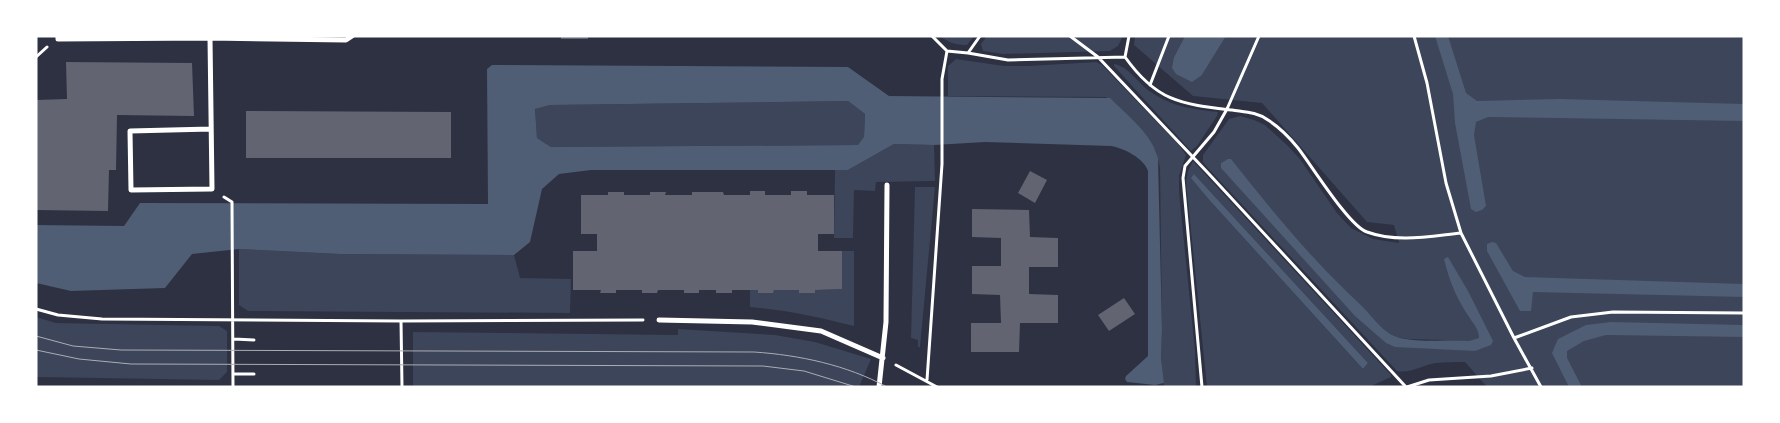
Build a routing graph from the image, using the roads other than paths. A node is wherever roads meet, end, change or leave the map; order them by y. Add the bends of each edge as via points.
1 (58, 36) edge
2 (352, 36) edge
3 (210, 38) junction
4 (211, 129) junction
5 (886, 185) dead end
6 (659, 320) road end
7 (883, 358) junction
8 (879, 387) edge

1 - 3 street
2 - 3 street via 346,40
3 - 4 street
4 - 4 street via 130,131 131,190 212,189
5 - 7 street
6 - 7 street via 752,322 821,331
7 - 8 street

